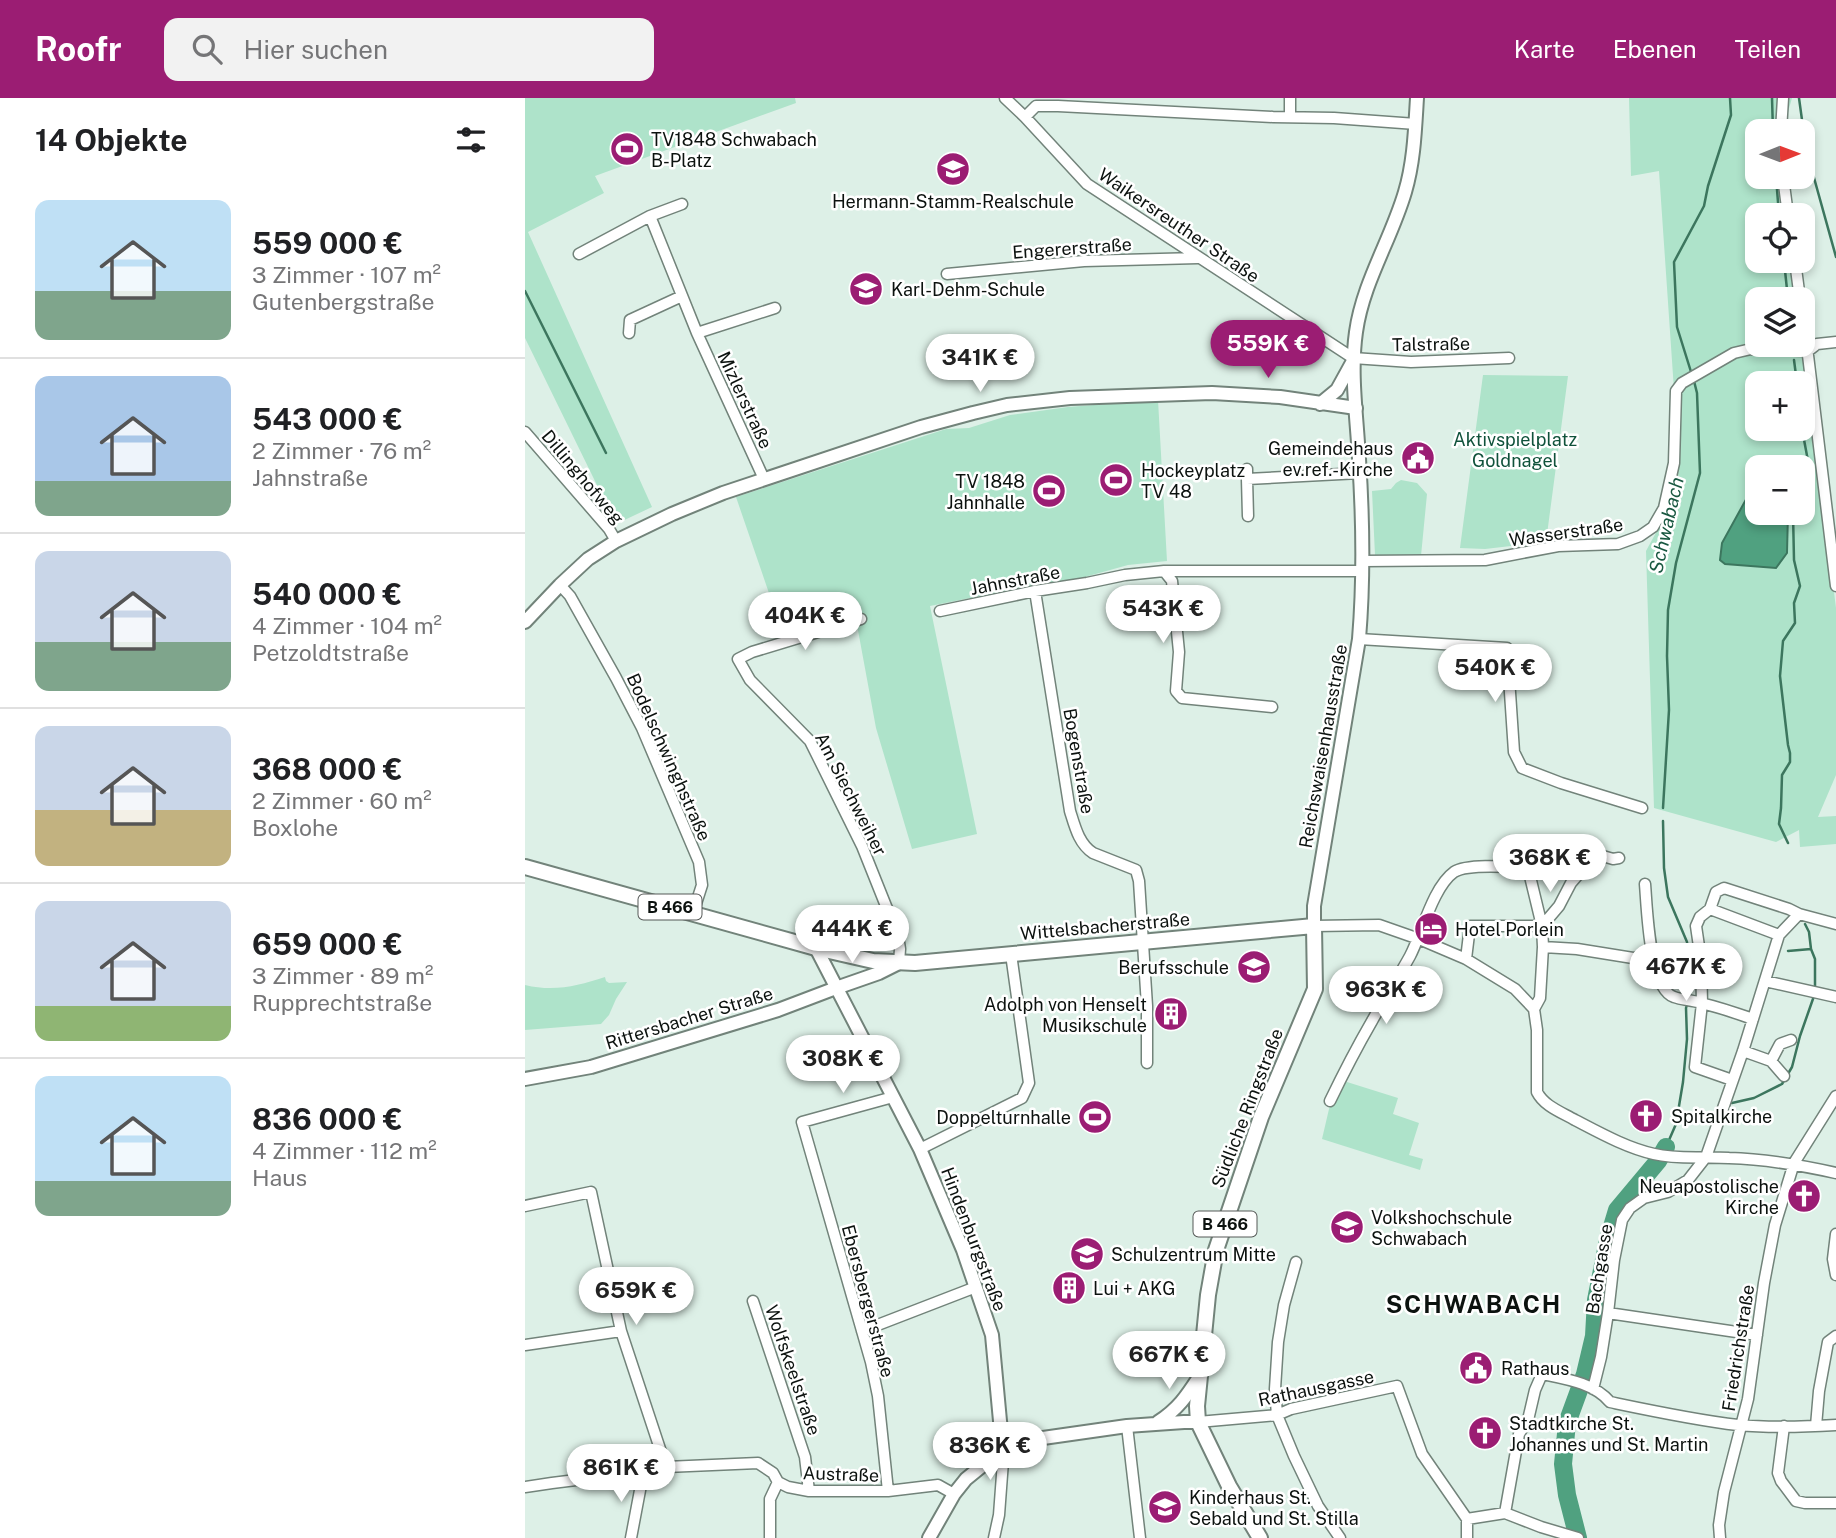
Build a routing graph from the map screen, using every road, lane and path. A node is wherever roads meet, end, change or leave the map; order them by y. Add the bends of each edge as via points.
1 (1005, 98) edge
2 (1290, 98) edge
3 (1417, 98) edge
4 (1783, 98) edge
5 (1058, 102) edge
6 (1025, 117) junction
7 (1290, 117) junction
8 (1782, 119) edge
9 (1416, 124) junction
10 (682, 204) dead end
11 (650, 216) junction
12 (579, 254) dead end
13 (1199, 258) junction
14 (947, 274) dead end
15 (682, 296) junction
16 (775, 308) dead end
17 (629, 333) dead end
18 (697, 333) junction
19 (1836, 342) edge
20 (1815, 346) edge
21 (1745, 350) edge
22 (1809, 357) edge
23 (1509, 358) dead end
24 (1353, 360) junction
25 (1320, 404) junction
26 (1356, 408) junction
27 (525, 432) edge
28 (1360, 473) junction
29 (764, 479) junction
30 (1248, 516) dead end
31 (616, 541) junction
32 (1363, 566) junction
33 (1164, 571) junction
34 (560, 585) junction
35 (1836, 586) edge
36 (1035, 591) junction
37 (940, 611) dead end
38 (861, 618) dead end
39 (525, 622) edge
40 (1359, 639) junction
41 (1272, 706) dead end
42 (1641, 808) dead end
43 (1619, 858) dead end
44 (1565, 863) dead end
45 (525, 867) edge
46 (1528, 868) junction
47 (1645, 884) dead end
48 (1710, 909) junction
49 (694, 914) junction
50 (1799, 914) junction
51 (1836, 924) edge
52 (1314, 926) junction
53 (1542, 926) junction
54 (1779, 934) junction
55 (1419, 939) junction
56 (1142, 943) junction
57 (1543, 947) junction
58 (815, 948) junction
59 (1011, 954) junction
60 (1651, 957) junction
61 (1466, 958) junction
62 (899, 963) junction
63 (1765, 981) junction
64 (836, 988) junction
65 (1836, 998) edge
66 (1699, 1002) junction
67 (1534, 1009) junction
68 (1753, 1019) junction
69 (1791, 1040) dead end
70 (1743, 1051) junction
71 (1771, 1061) junction
72 (1147, 1063) dead end
73 (1784, 1076) dead end
74 (525, 1079) edge
75 (1732, 1080) junction
76 (1836, 1096) edge
77 (893, 1097) junction
78 (1329, 1101) dead end
79 (920, 1149) junction
80 (1706, 1157) junction
81 (1794, 1163) junction
82 (1836, 1173) edge
83 (525, 1206) edge
84 (1836, 1234) edge
85 (1296, 1262) dead end
86 (1836, 1275) edge
87 (976, 1287) junction
88 (753, 1301) dead end
89 (1608, 1313) junction
90 (621, 1331) junction
91 (862, 1331) junction
92 (1757, 1335) junction
93 (1836, 1336) edge
94 (525, 1346) edge
95 (1199, 1376) junction
96 (1591, 1388) junction
97 (1277, 1415) junction
98 (1198, 1422) junction
99 (1156, 1423) junction
100 (1741, 1425) junction
101 (1836, 1425) edge
102 (1127, 1426) junction
103 (1784, 1426) junction
104 (1816, 1426) junction
105 (1004, 1448) junction
106 (666, 1466) junction
107 (640, 1472) junction
108 (778, 1482) junction
109 (525, 1488) edge
110 (809, 1491) junction
111 (888, 1491) junction
112 (954, 1493) junction
113 (1836, 1503) edge
114 (1505, 1513) junction
115 (1467, 1519) junction
116 (1551, 1534) edge
117 (631, 1538) edge
118 (771, 1538) edge
119 (929, 1538) edge
120 (995, 1538) edge
121 (1140, 1538) edge
122 (1260, 1538) edge
123 (1340, 1538) edge
124 (1467, 1538) edge
125 (1578, 1538) edge
126 (1720, 1538) edge

1 - 6 street, Waikersreuther Straße
2 - 7 street
3 - 9 street
4 - 8 street
5 - 6 street via 1036,106
5 - 7 street
6 - 13 street, Waikersreuther Straße via 1087,184
7 - 9 street
9 - 24 street via 1405,192 1364,299
10 - 11 street
11 - 12 street
11 - 15 street, Mizlerstraße
13 - 14 street, Engererstraße via 1084,261
13 - 24 street, Waikersreuther Straße
15 - 17 street via 630,320
15 - 18 street, Mizlerstraße
16 - 18 street, Mizlerstraße
18 - 29 street, Mizlerstraße
19 - 20 street, Wasserstraße
21 - 32 street, Wasserstraße via 1698,373 1676,391 1674,463 1664,508 1654,527 1640,536 1618,544 1558,546 1485,560
22 - 35 street
23 - 24 street, Talstraße
24 - 25 street via 1337,390
24 - 26 street, Reichswaisenhausstraße
25 - 26 street
25 - 29 street via 1212,393 1007,405 921,427
26 - 28 street, Reichswaisenhausstraße
27 - 31 street, Dillinghofweg
28 - 30 street via 1247,474
28 - 32 street, Reichswaisenhausstraße
29 - 31 street
31 - 34 street
32 - 33 street
32 - 40 street, Reichswaisenhausstraße
33 - 36 street, Jahnstraße
33 - 41 street via 1172,581 1178,640 1176,691 1182,698
34 - 39 street
34 - 49 street, Bodelschwinghstraße via 642,728 699,862 702,885
36 - 37 street, Jahnstraße
36 - 56 street, Bogenstraße via 1070,811 1087,849 1136,870
38 - 62 street, Am Siechweiher via 738,659 750,680 810,741 862,846 898,936
40 - 42 street via 1507,648 1514,752 1522,768
40 - 52 street, Reichswaisenhausstraße
43 - 53 street via 1597,854
44 - 46 street via 1533,858
45 - 49 main road, B 466
46 - 53 street
46 - 55 street via 1462,868 1452,874 1426,916
47 - 60 street
48 - 50 street via 1716,892 1724,888
48 - 54 street
48 - 66 street via 1696,926 1701,960
49 - 58 main road, B 466
50 - 51 street
50 - 54 street
52 - 55 street via 1379,925
52 - 56 main road, Wittelsbacherstraße / B 466
52 - 95 main road, Südliche Ringstraße / B 466 via 1315,989 1261,1117 1216,1250
53 - 57 street
53 - 61 street via 1470,926
54 - 63 street
55 - 61 street
55 - 78 street
56 - 59 main road, Wittelsbacherstraße / B 466
56 - 72 street
57 - 60 street
57 - 67 street via 1540,998
58 - 62 main road, B 466
58 - 64 street, Hindenburgstraße
59 - 62 main road, Wittelsbacherstraße / B 466
59 - 79 street via 1029,1083 1022,1098
60 - 66 street via 1668,993
61 - 67 street via 1515,989
62 - 64 street, Rittersbacher Straße
63 - 65 street
63 - 68 street
64 - 74 street, Rittersbacher Straße via 591,1067
64 - 77 street, Hindenburgstraße
66 - 68 street
66 - 75 street via 1695,1067
67 - 80 street via 1540,1099 1616,1141 1654,1154
68 - 70 street
69 - 71 street via 1780,1044
70 - 71 street
70 - 75 street
71 - 73 street
75 - 80 street
76 - 81 street, Friedrichstraße
77 - 79 street, Hindenburgstraße
77 - 91 street, Ebersbergerstraße via 802,1122
79 - 87 street, Hindenburgstraße
80 - 81 street
80 - 89 street, Bachgasse via 1679,1187 1629,1208 1622,1220
81 - 82 street
81 - 92 street, Friedrichstraße via 1775,1225
83 - 90 street via 590,1192
84 - 86 street
85 - 97 street via 1278,1342
87 - 91 street
87 - 105 street, Hindenburgstraße via 992,1335
88 - 110 street, Wolfskeelstraße via 805,1457
89 - 92 street
89 - 96 street, Bachgasse
90 - 94 street
90 - 106 street
91 - 111 street, Ebersbergerstraße via 878,1396
92 - 100 street, Friedrichstraße
93 - 104 street via 1828,1342
95 - 98 main road, Südliche Ringstraße / B 466
95 - 99 street via 1174,1411
96 - 100 street via 1610,1402
96 - 114 street via 1542,1374 1528,1420 1518,1434
97 - 98 street, Rathausgasse
97 - 115 street, Rathausgasse via 1397,1386 1422,1454
97 - 123 street via 1318,1506
98 - 99 street
98 - 122 main road, Südliche Ringstraße / B 466
99 - 102 street
100 - 103 street
100 - 126 street, Friedrichstraße via 1724,1492
101 - 104 street
102 - 105 street via 1023,1441
102 - 121 street
103 - 104 street
103 - 113 street via 1778,1473 1787,1489 1796,1501
105 - 112 street
105 - 120 street
106 - 107 street, Austraße
106 - 108 street, Austraße via 758,1463
107 - 109 street, Austraße
107 - 117 street
108 - 110 street, Austraße
108 - 118 street via 770,1499
110 - 111 street, Austraße
111 - 112 street, Austraße via 938,1485
112 - 119 street
114 - 115 street
114 - 116 street
115 - 124 street
116 - 125 street

